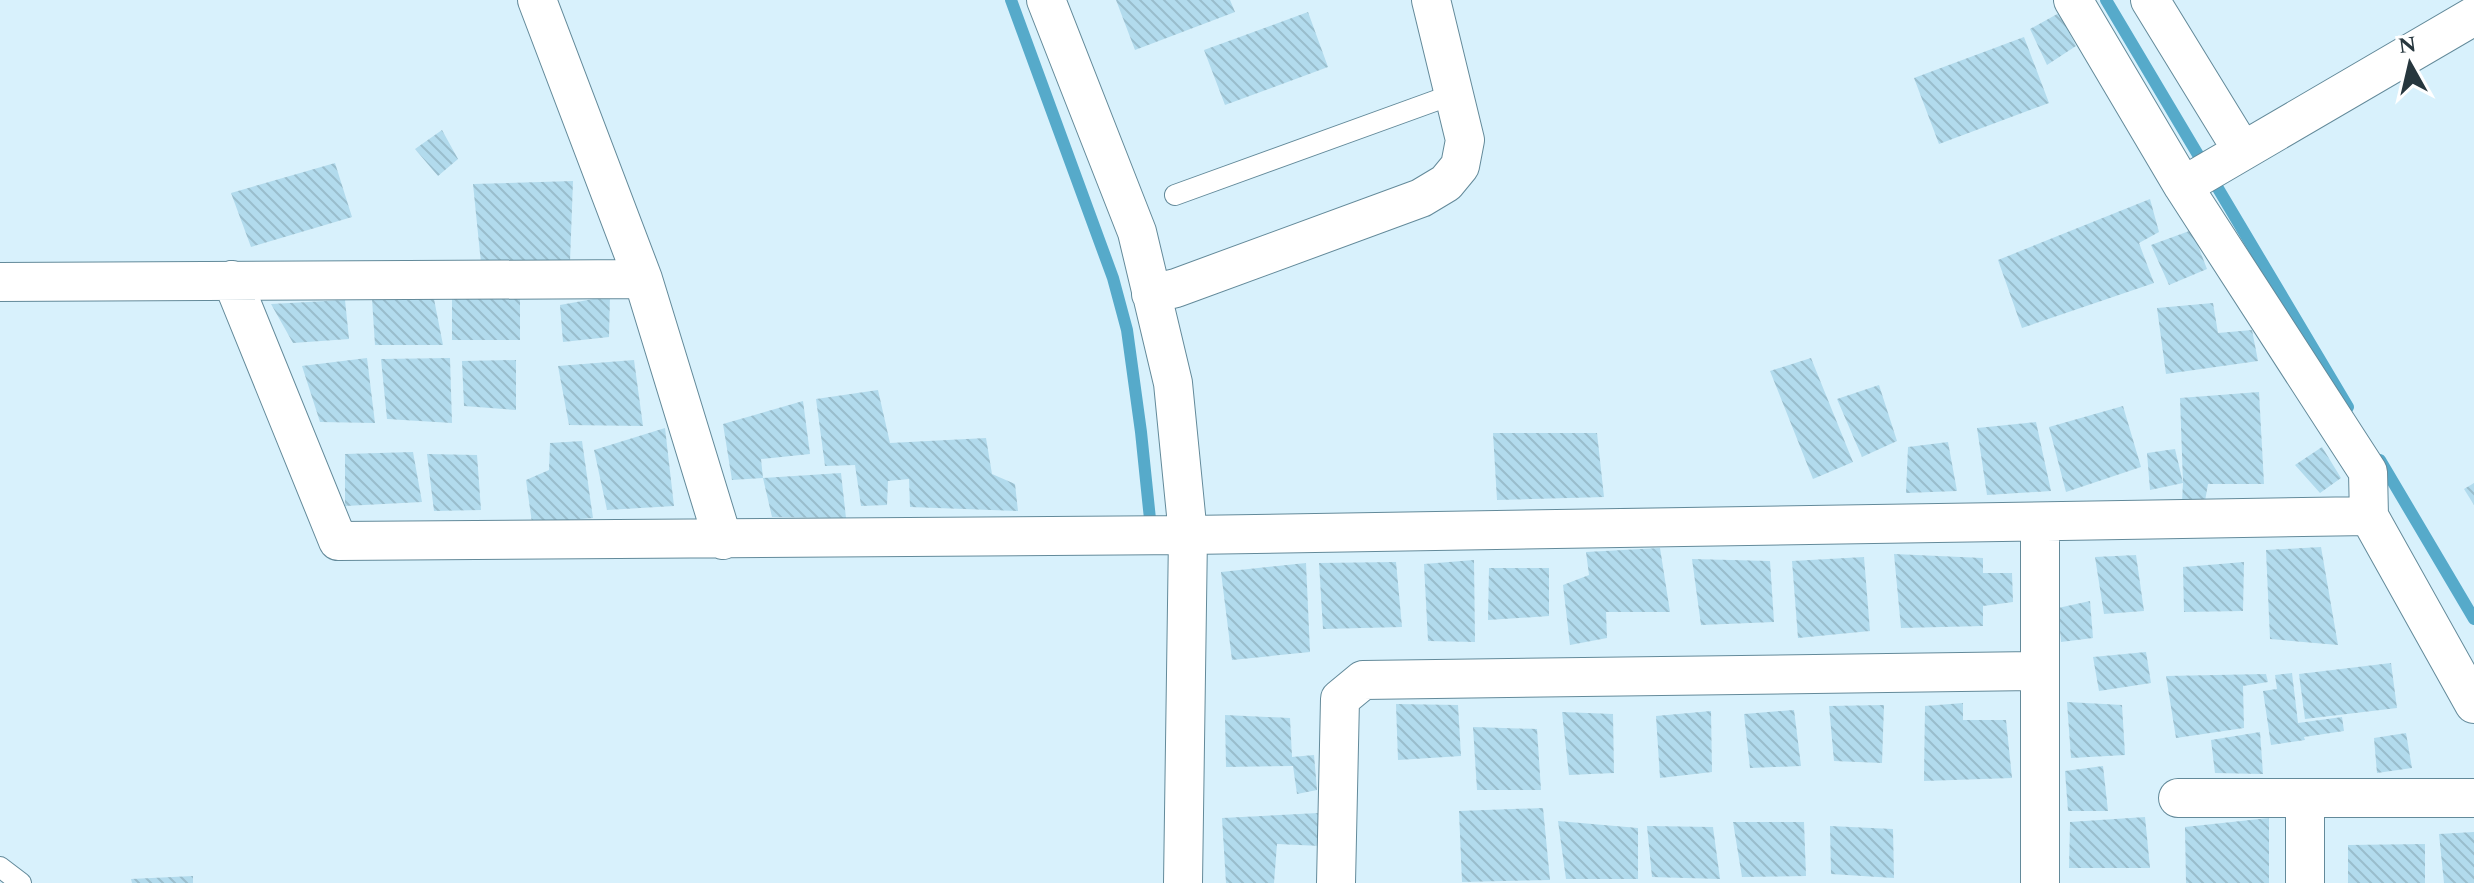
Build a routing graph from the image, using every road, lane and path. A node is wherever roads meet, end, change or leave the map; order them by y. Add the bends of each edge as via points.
1 (537, 0) edge
2 (1046, 0) edge
3 (1431, 0) edge
4 (2073, 0) edge
5 (2150, 0) edge
6 (2474, 16) edge
7 (1454, 94) junction
8 (2242, 150) junction
9 (2183, 186) junction
10 (1175, 195) dead end
11 (643, 279) junction
12 (232, 280) junction
13 (0, 282) edge
14 (1151, 294) junction
15 (2369, 516) junction
16 (2040, 523) junction
17 (1188, 535) junction
18 (723, 540) junction
19 (2040, 671) junction
20 (2474, 704) edge
21 (2178, 798) dead end
22 (2474, 798) edge
23 (2305, 799) junction
24 (0, 867) edge
25 (21, 883) edge
26 (1183, 883) edge
27 (1336, 883) edge
28 (2040, 883) edge
29 (2305, 883) edge

1 - 11 street
2 - 14 street via 1137,232
3 - 7 street
4 - 9 street
5 - 8 street
6 - 8 street
7 - 10 lane
7 - 14 street via 1465,140 1460,166 1446,183 1421,198
8 - 9 street
9 - 15 street via 2368,472
11 - 12 street
11 - 18 street
12 - 13 street
12 - 18 street via 338,541
14 - 17 street via 1173,383
15 - 16 street
15 - 20 street
16 - 17 street
16 - 19 street
17 - 18 street
17 - 26 street
19 - 27 street via 1363,680 1340,699
19 - 28 street
21 - 23 street
22 - 23 street
23 - 29 street
24 - 25 lane

